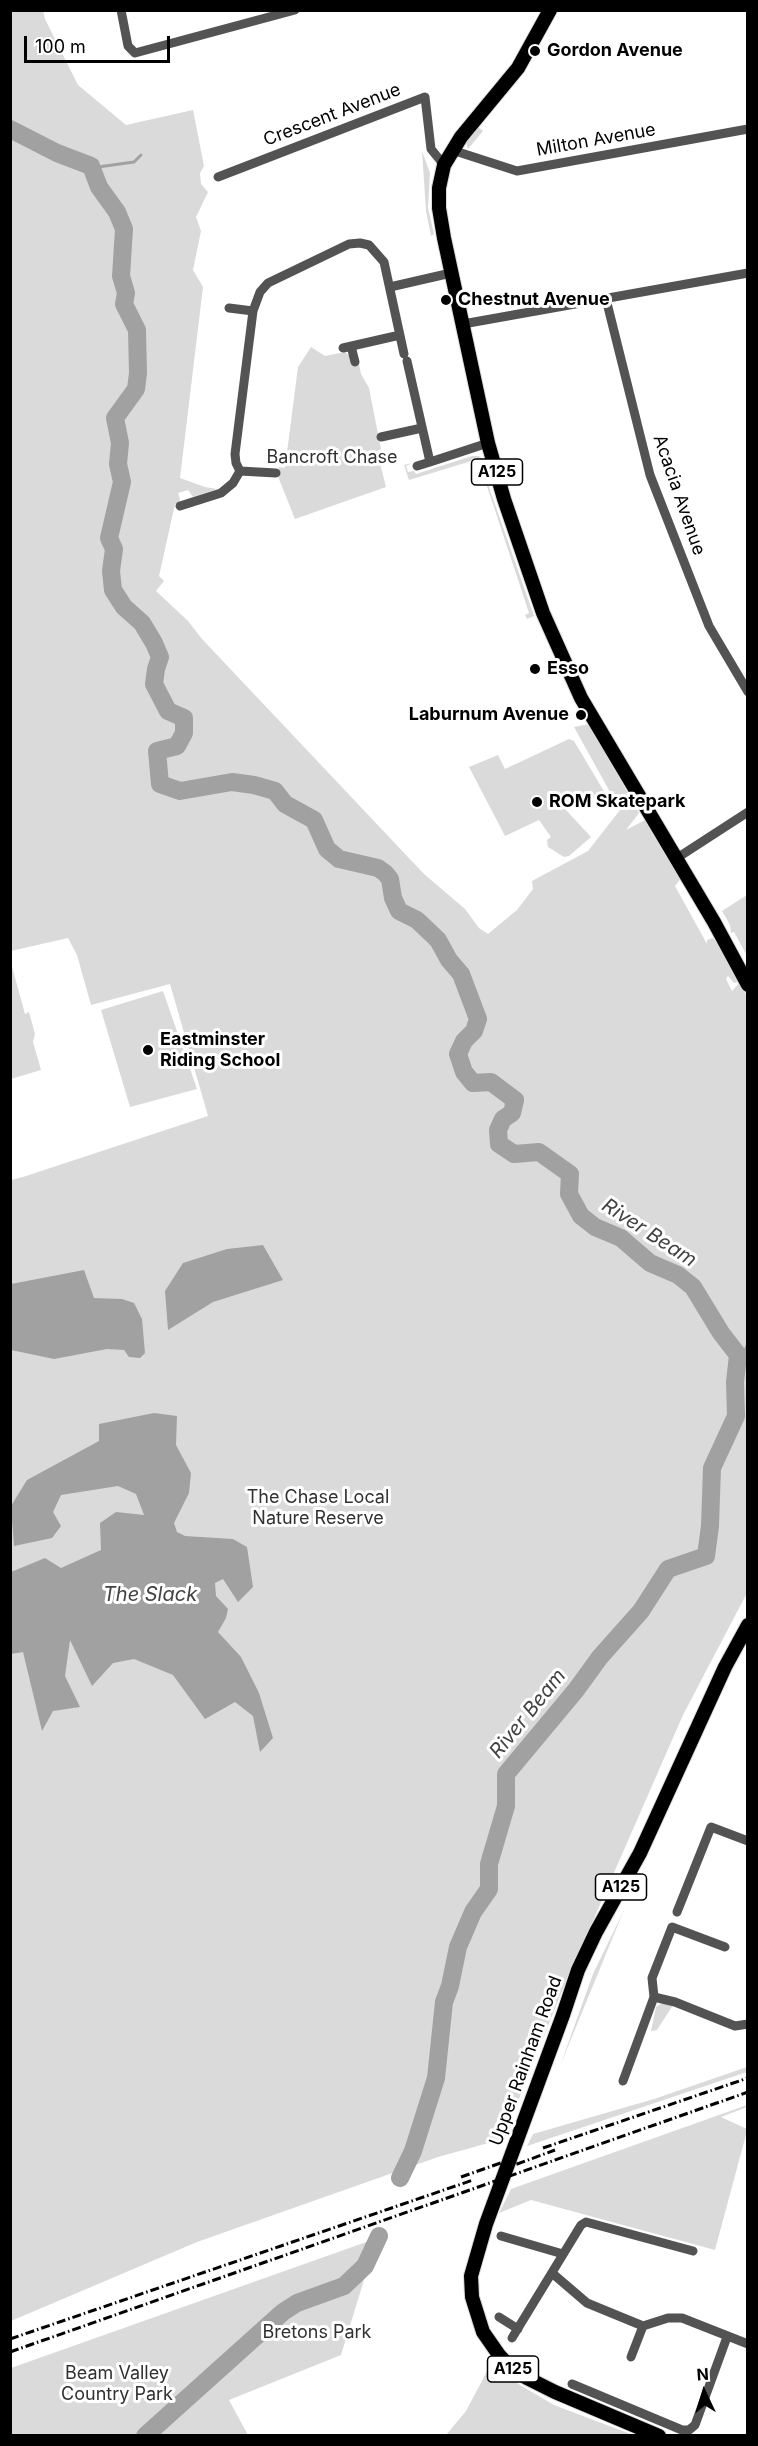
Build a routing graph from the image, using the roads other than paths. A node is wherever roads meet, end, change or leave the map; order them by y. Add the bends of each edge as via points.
1 (121, 10) edge
2 (295, 10) edge
3 (550, 10) edge
4 (747, 129) edge
5 (452, 150) junction
6 (444, 165) junction
7 (218, 177) dead end
8 (452, 273) junction
9 (747, 273) edge
10 (390, 287) junction
11 (606, 299) junction
12 (229, 309) dead end
13 (254, 311) junction
14 (463, 324) junction
15 (400, 335) junction
16 (355, 362) dead end
17 (422, 428) junction
18 (381, 437) dead end
19 (488, 443) junction
20 (430, 462) junction
21 (417, 466) dead end
22 (240, 471) junction
23 (276, 473) dead end
24 (180, 507) dead end
25 (747, 692) edge
26 (747, 812) edge
27 (677, 858) junction
28 (747, 984) edge
29 (747, 1625) edge
30 (747, 1841) edge
31 (677, 1912) dead end
32 (725, 1947) dead end
33 (654, 1997) junction
34 (747, 2024) edge
35 (623, 2081) dead end
36 (501, 2236) dead end
37 (693, 2251) dead end
38 (563, 2254) junction
39 (552, 2273) junction
40 (499, 2317) dead end
41 (643, 2326) junction
42 (518, 2329) junction
43 (728, 2337) junction
44 (512, 2338) dead end
45 (747, 2344) edge
46 (631, 2357) dead end
47 (572, 2384) dead end
48 (659, 2436) edge

1 - 2 street via 128,46 135,53
3 - 5 main road, A125 via 518,68
4 - 5 street, Milton Avenue via 517,171
5 - 6 main road, A125
6 - 7 street, Crescent Avenue via 431,149 425,98
6 - 8 main road, A125 via 439,208
8 - 10 street
8 - 14 main road, A125
9 - 11 street
10 - 13 street via 378,252 369,245 349,244 268,284 260,291
10 - 15 street
11 - 14 street
11 - 25 street, Acacia Avenue via 650,475 709,626
12 - 13 street
13 - 22 street via 235,454
14 - 19 main road, A125
15 - 16 street via 347,347
15 - 17 street
17 - 18 street
17 - 20 street
19 - 20 street
19 - 27 main road, A125 via 539,602 572,682
20 - 21 street
22 - 23 street
22 - 24 street via 221,493
26 - 27 street
27 - 28 main road, A125
29 - 48 main road, Upper Rainham Road / A125 via 640,1853 578,1970 486,2224 471,2276 472,2297 483,2332 511,2368 555,2392
30 - 31 street via 711,1827
32 - 33 street via 672,1927 652,1978
33 - 34 street via 735,2026
33 - 35 street
36 - 38 street
37 - 38 street via 591,2222 581,2225
38 - 39 street
39 - 41 street via 587,2302
39 - 42 street
40 - 42 street
41 - 43 street via 682,2318
41 - 46 street
42 - 44 street
43 - 45 street
43 - 47 street via 695,2425 689,2430

